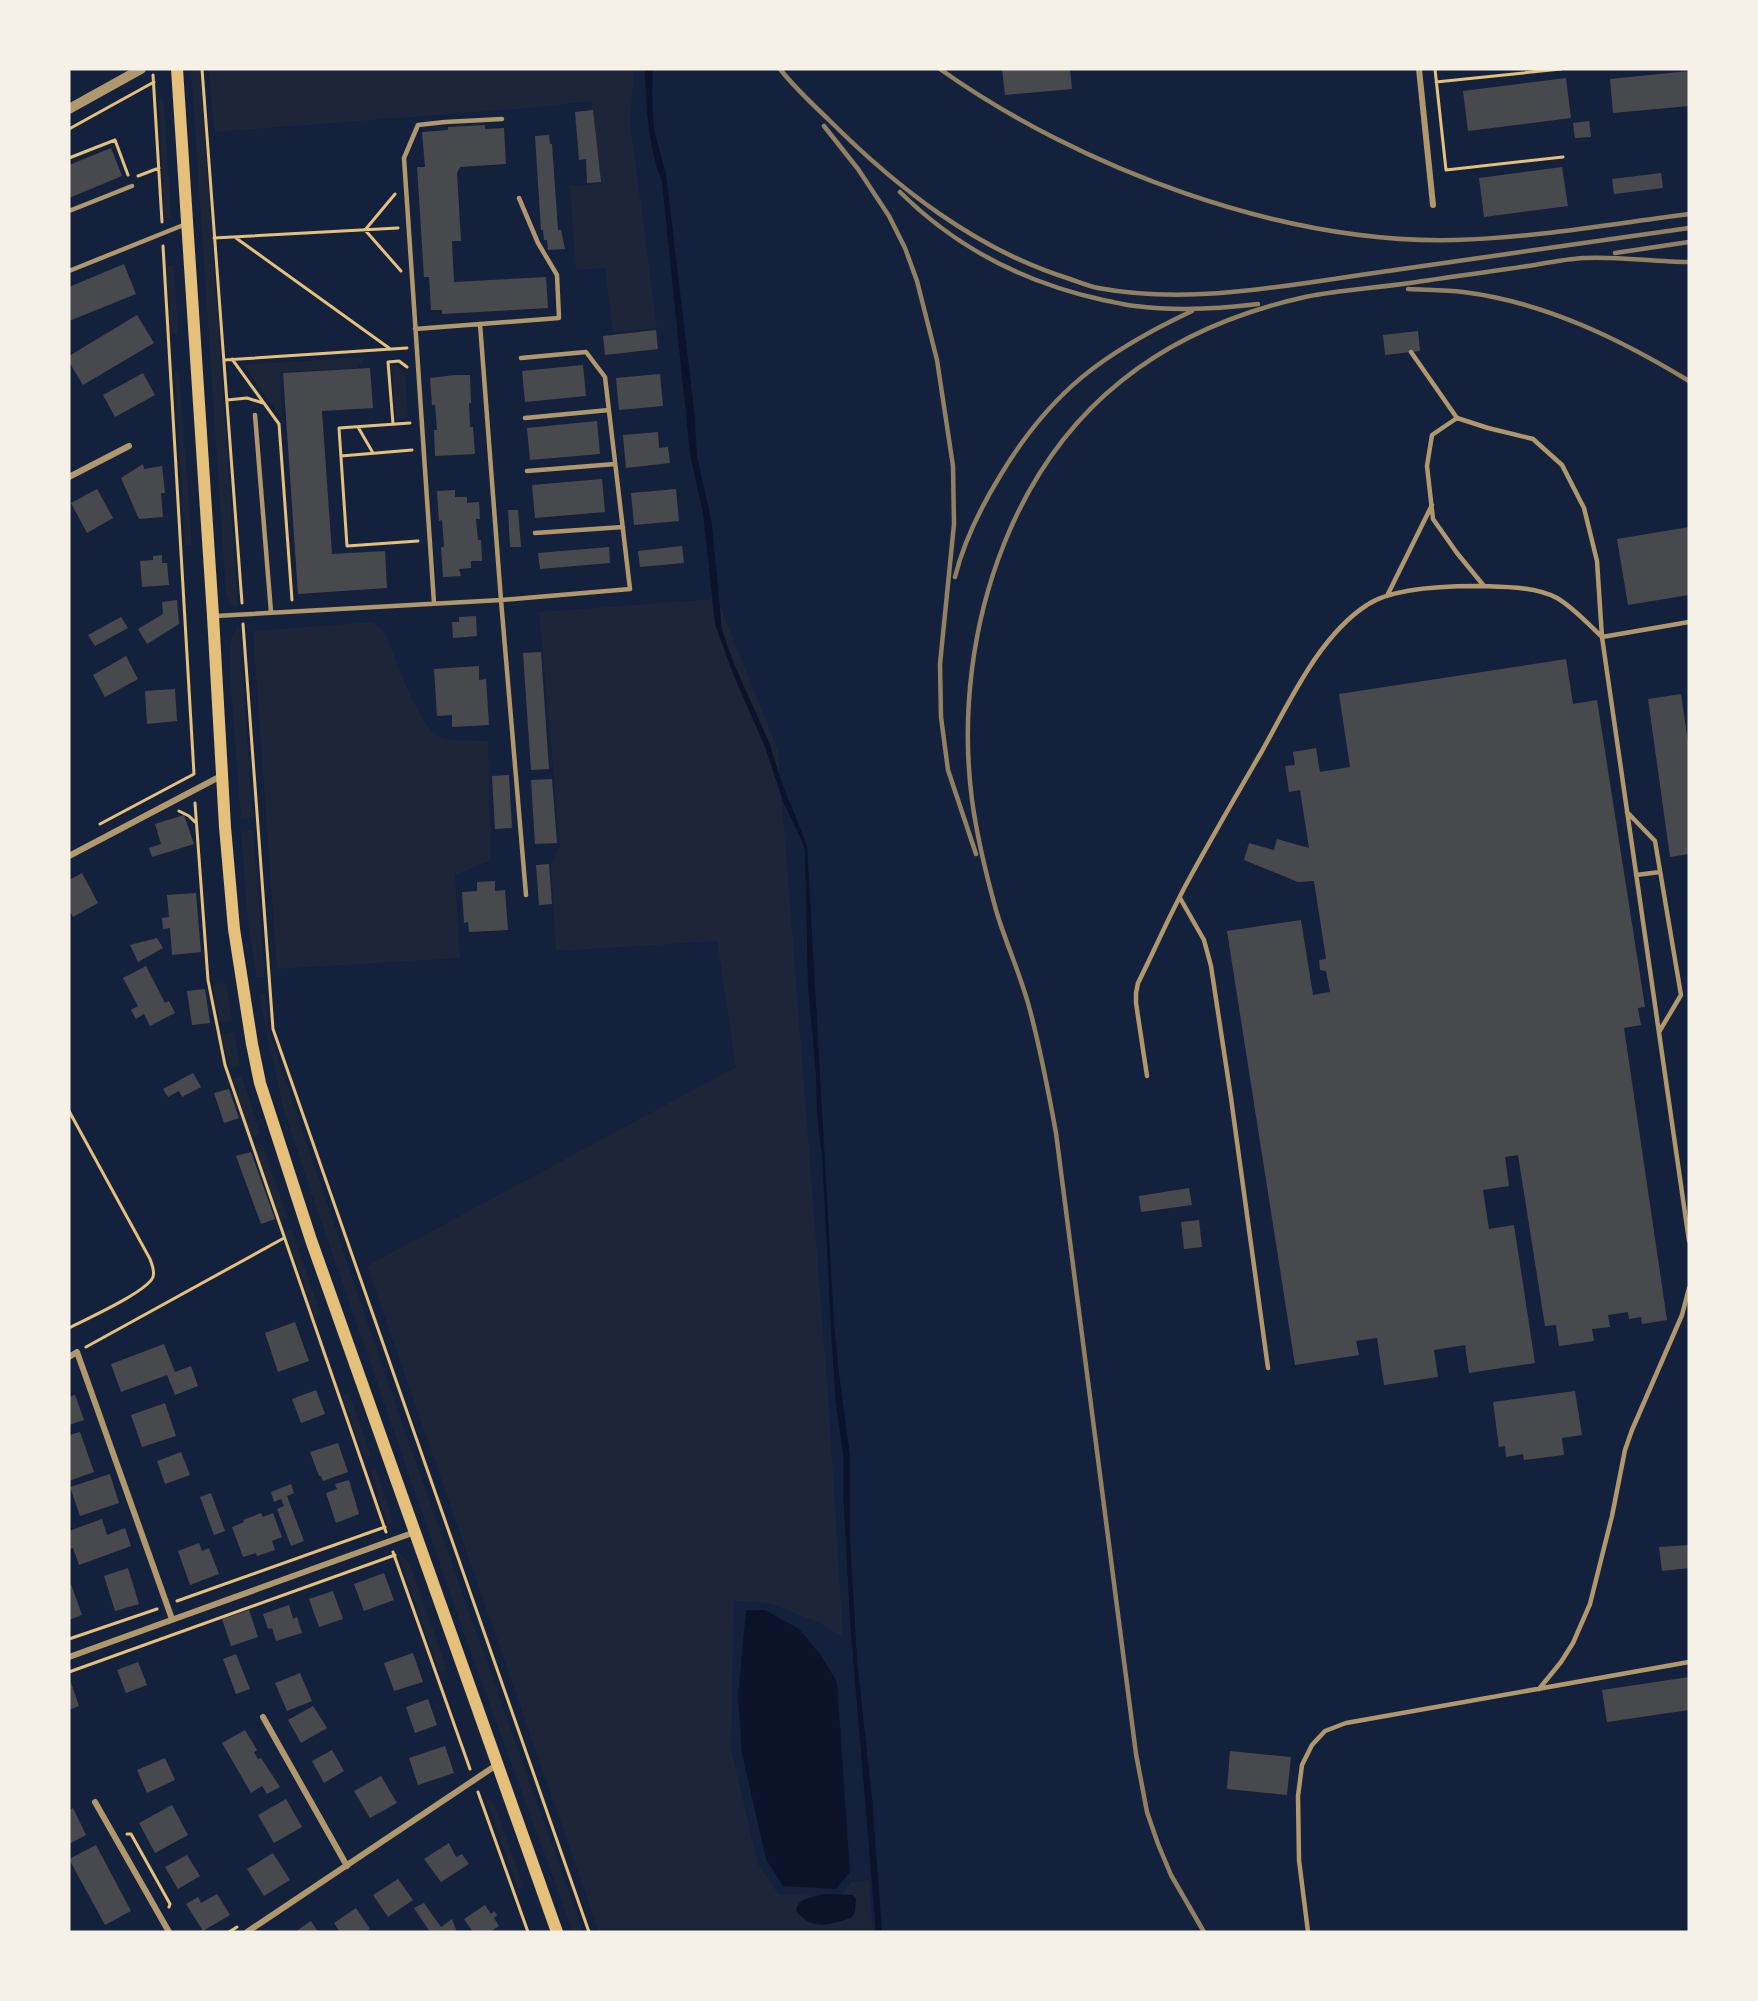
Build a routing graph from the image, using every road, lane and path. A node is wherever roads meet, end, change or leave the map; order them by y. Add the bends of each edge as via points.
1 (141, 69) edge
2 (177, 69) edge
3 (202, 69) edge
4 (1419, 69) edge
5 (1435, 69) edge
6 (1561, 69) edge
7 (1436, 82) junction
8 (69, 109) edge
9 (502, 119) dead end
10 (69, 129) edge
11 (1563, 157) dead end
12 (69, 158) edge
13 (130, 180) dead end
14 (405, 183) junction
15 (132, 186) dead end
16 (519, 198) dead end
17 (1433, 205) dead end
18 (69, 211) edge
19 (186, 224) junction
20 (409, 227) junction
21 (365, 230) junction
22 (162, 234) junction
23 (235, 237) junction
24 (214, 238) junction
25 (69, 271) edge
26 (412, 283) junction
27 (480, 324) junction
28 (415, 329) junction
29 (416, 348) junction
30 (390, 349) junction
31 (1411, 352) dead end
32 (521, 358) dead end
33 (232, 359) junction
34 (224, 360) junction
35 (409, 369) dead end
36 (227, 400) junction
37 (265, 404) junction
38 (609, 410) junction
39 (255, 415) dead end
40 (525, 418) dead end
41 (1457, 418) junction
42 (412, 423) dead end
43 (393, 424) junction
44 (358, 427) junction
45 (129, 446) dead end
46 (414, 450) dead end
47 (373, 453) junction
48 (341, 456) junction
49 (615, 464) junction
50 (527, 471) dead end
51 (69, 477) edge
52 (1432, 505) junction
53 (622, 527) junction
54 (535, 533) dead end
55 (420, 541) dead end
56 (1484, 586) junction
57 (1387, 596) junction
58 (501, 600) junction
59 (292, 603) dead end
60 (434, 603) junction
61 (271, 612) junction
62 (242, 614) junction
63 (213, 616) junction
64 (1689, 622) edge
65 (1602, 637) junction
66 (221, 776) junction
67 (195, 803) dead end
68 (1627, 812) junction
69 (100, 824) dead end
70 (69, 856) edge
71 (1660, 872) junction
72 (1636, 875) junction
73 (526, 895) dead end
74 (1180, 898) junction
75 (1659, 1032) junction
76 (1148, 1076) dead end
77 (69, 1111) edge
78 (285, 1238) junction
79 (1689, 1241) edge
80 (1689, 1288) edge
81 (69, 1328) edge
82 (77, 1352) junction
83 (69, 1357) edge
84 (1268, 1368) dead end
85 (415, 1532) junction
86 (167, 1605) junction
87 (172, 1619) junction
88 (69, 1639) edge
89 (69, 1657) edge
90 (1689, 1662) edge
91 (69, 1672) edge
92 (1539, 1689) junction
93 (263, 1717) dead end
94 (498, 1764) junction
95 (474, 1780) junction
96 (95, 1802) dead end
97 (347, 1866) junction
98 (169, 1932) edge
99 (247, 1932) edge
100 (528, 1932) edge
101 (557, 1932) edge
102 (589, 1932) edge
103 (1308, 1932) edge

1 - 8 street
2 - 19 main road
3 - 24 path
4 - 17 street
5 - 7 path
6 - 7 path
7 - 11 path via 1446,170
9 - 14 lane via 418,125 404,158
10 - 22 path via 154,82
12 - 13 path via 115,140
14 - 20 lane
14 - 21 path
15 - 18 lane
16 - 27 lane via 557,275 559,318
19 - 22 lane
19 - 63 main road
20 - 21 path
20 - 26 lane
21 - 23 path
21 - 26 path
22 - 25 lane
22 - 69 path via 194,774
23 - 24 path
23 - 30 path
24 - 34 path
26 - 28 lane
27 - 28 lane
27 - 58 lane
28 - 29 lane
29 - 30 path
29 - 60 lane
30 - 33 path
31 - 41 lane
32 - 38 lane via 586,352 605,377
33 - 34 path
33 - 37 path
34 - 36 path
35 - 43 path via 399,361 388,362
36 - 37 path via 247,398
36 - 62 path
37 - 59 path via 279,424
38 - 40 lane
38 - 49 lane
39 - 61 lane
41 - 52 lane via 1432,435 1427,466
41 - 65 lane via 1533,439 1562,465 1584,508 1597,561
42 - 43 path
43 - 44 path
44 - 47 path
44 - 48 path via 339,428
45 - 51 street
46 - 47 path
47 - 48 path
48 - 55 path via 347,546
49 - 50 lane
49 - 53 lane
52 - 56 lane via 1433,519
52 - 57 lane
53 - 54 lane
53 - 58 lane via 630,589
56 - 57 lane
56 - 65 lane via 1555,597
57 - 74 lane via 1366,605 1321,651
58 - 60 lane
58 - 73 lane
60 - 61 lane
61 - 62 lane
62 - 63 lane
62 - 102 path via 273,1029
63 - 66 main road
64 - 65 lane
65 - 68 lane
66 - 70 street
66 - 85 main road via 234,929 260,1083 311,1240
67 - 78 path via 208,980 225,1065
68 - 71 lane via 1655,841
68 - 72 lane
71 - 72 lane
71 - 75 lane via 1681,995
72 - 75 lane
74 - 76 lane via 1136,993
74 - 84 lane via 1204,940 1211,966
75 - 79 lane
77 - 81 path via 154,1270 153,1278 140,1291
78 - 82 path
78 - 86 path via 385,1527
80 - 92 lane via 1682,1315 1625,1450 1590,1604 1574,1643
82 - 83 street
82 - 86 street
85 - 87 street
85 - 94 main road
86 - 87 street
86 - 88 path
87 - 89 street
90 - 92 lane
91 - 95 path via 394,1555
92 - 103 lane via 1346,1723 1324,1731 1302,1765 1299,1796 1299,1860
93 - 97 street
94 - 95 street
94 - 101 main road
95 - 97 street
95 - 100 path
96 - 98 street
97 - 99 street

